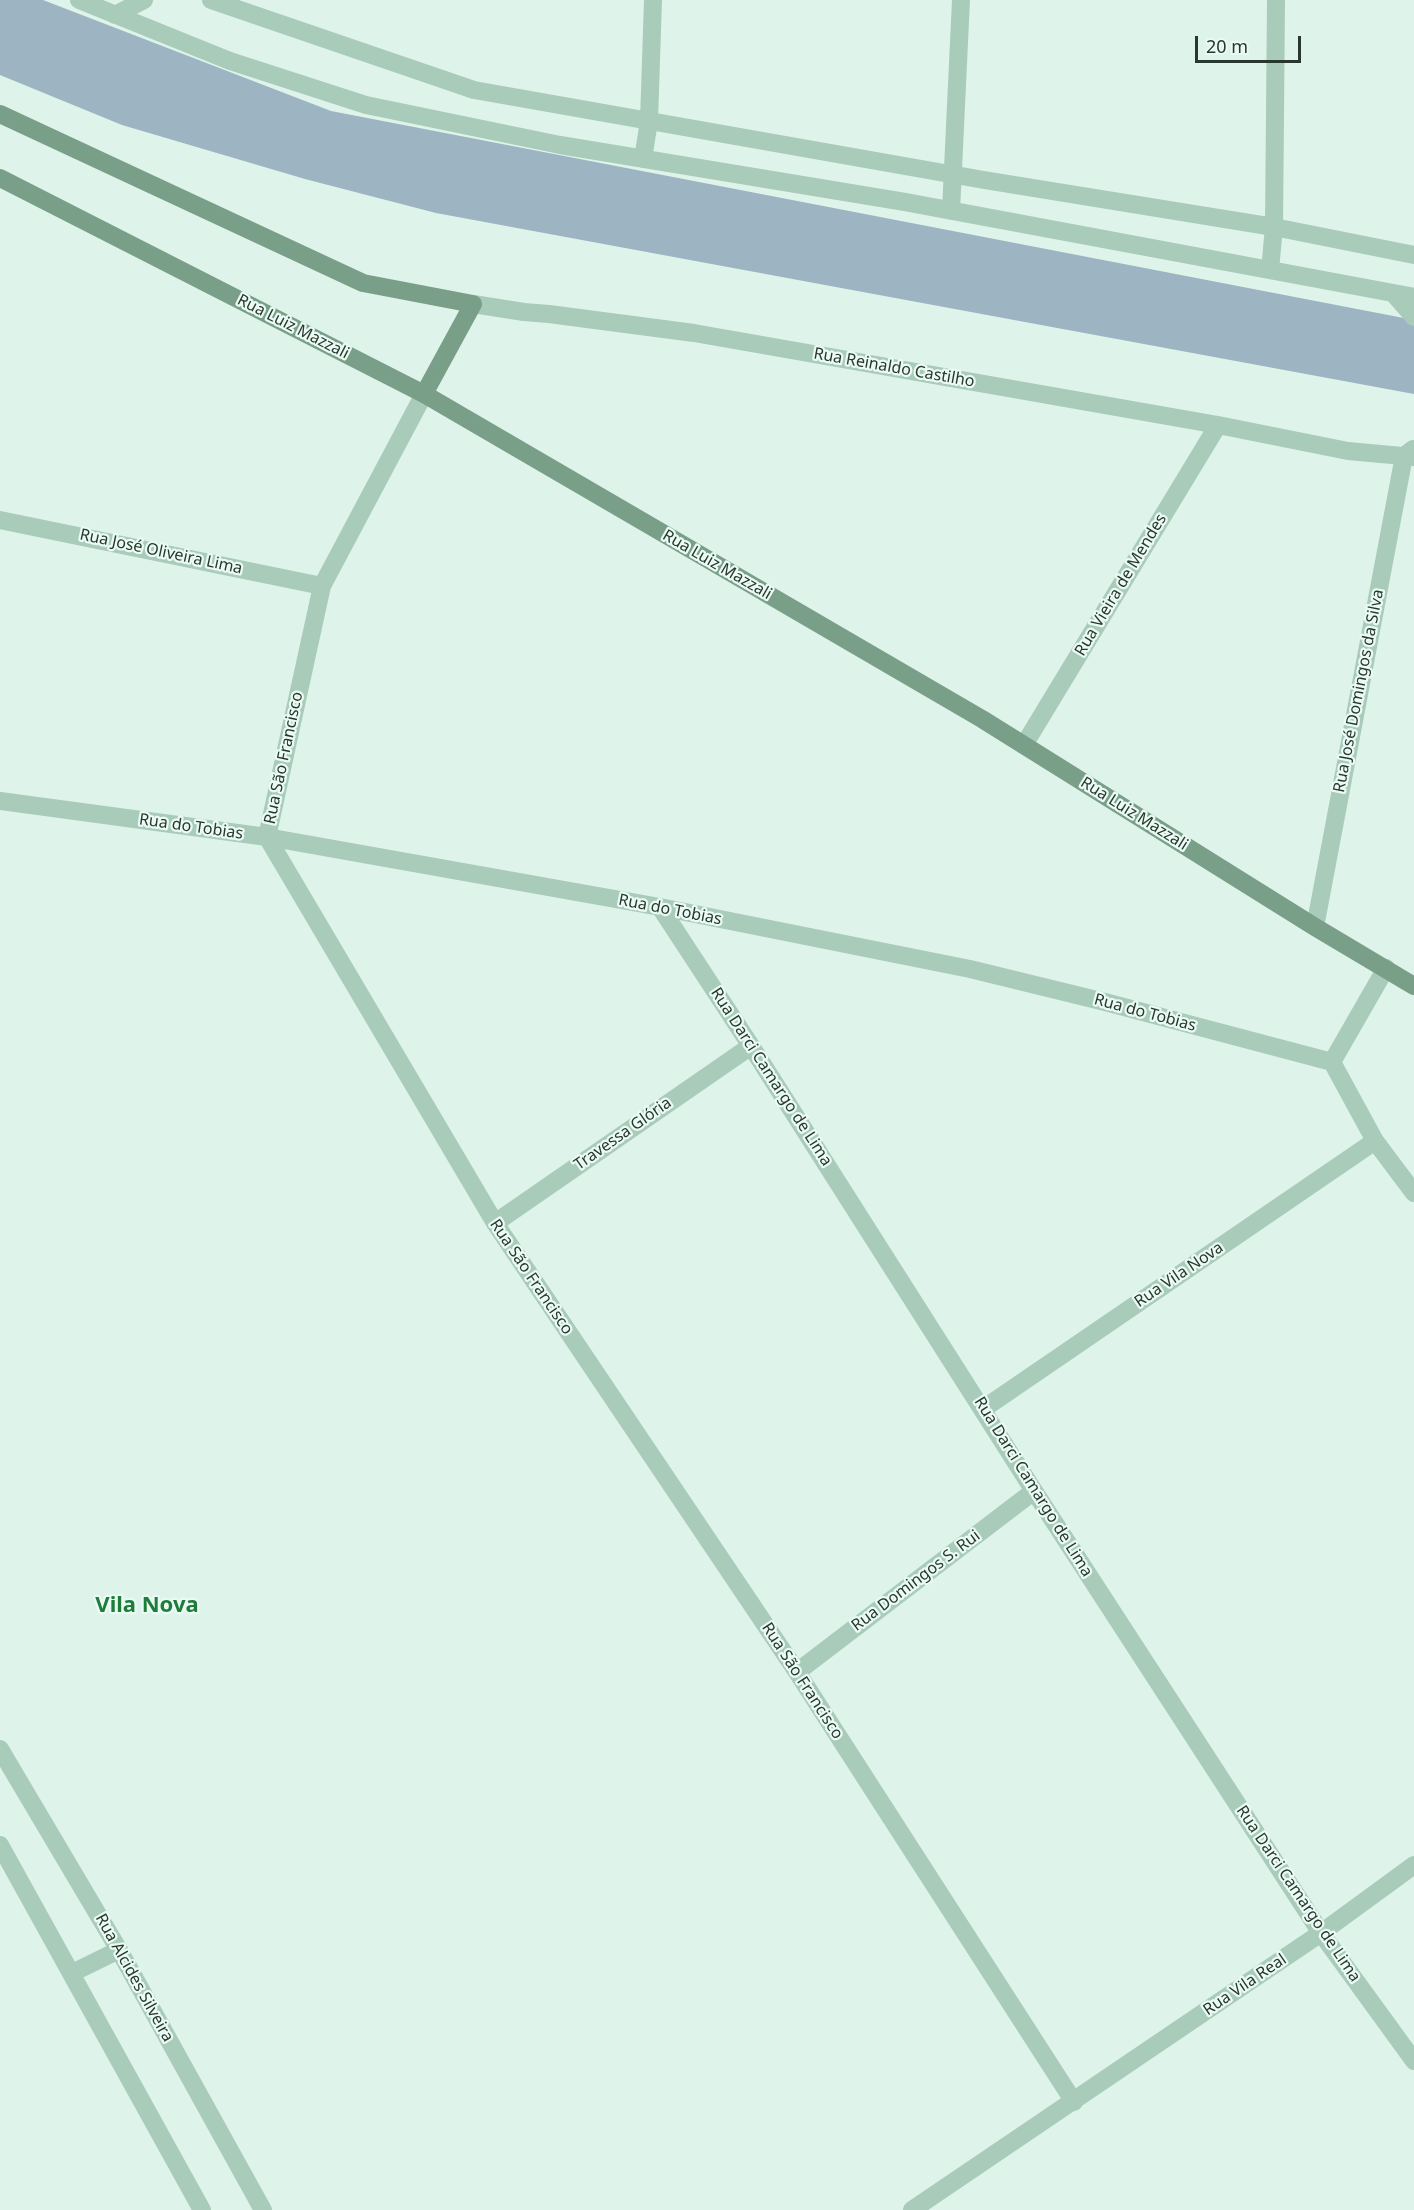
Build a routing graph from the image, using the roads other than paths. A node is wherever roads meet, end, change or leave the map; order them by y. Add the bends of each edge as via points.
1 (79, 0) edge
2 (144, 0) edge
3 (211, 0) edge
4 (653, 0) edge
5 (961, 0) edge
6 (1276, 0) edge
7 (115, 15) junction
8 (0, 114) edge
9 (649, 121) junction
10 (643, 159) junction
11 (954, 175) junction
12 (0, 178) edge
13 (951, 211) junction
14 (1274, 227) junction
15 (1414, 255) edge
16 (1270, 270) junction
17 (1393, 293) junction
18 (1414, 297) edge
19 (473, 304) junction
20 (1414, 317) edge
21 (424, 394) junction
22 (1218, 425) junction
23 (1411, 454) edge
24 (0, 520) edge
25 (322, 586) junction
26 (1024, 745) junction
27 (0, 801) edge
28 (267, 837) junction
29 (660, 907) junction
30 (1315, 927) junction
31 (1386, 968) junction
32 (1414, 986) edge
33 (751, 1046) junction
34 (1332, 1062) junction
35 (1375, 1141) junction
36 (1414, 1193) edge
37 (495, 1223) junction
38 (983, 1409) junction
39 (1034, 1491) junction
40 (797, 1672) junction
41 (0, 1749) edge
42 (0, 1845) edge
43 (1414, 1865) edge
44 (1322, 1934) junction
45 (119, 1950) junction
46 (72, 1973) junction
47 (1414, 2061) edge
48 (1074, 2102) junction
49 (202, 2210) edge
50 (262, 2210) edge
51 (912, 2210) edge

1 - 7 street
2 - 7 street
3 - 9 street via 474,90
4 - 9 street
5 - 11 street
6 - 14 street
7 - 10 street via 230,62 366,105 560,146
8 - 19 street via 363,283
9 - 10 street
9 - 11 street
10 - 13 street
11 - 13 street
11 - 14 street
12 - 21 street, Rua Luiz Mazzali
13 - 16 street
14 - 15 street
14 - 16 street
16 - 17 street
17 - 18 street
17 - 20 street
19 - 21 street
19 - 22 street, Rua Reinaldo Castilho via 694,333
21 - 25 street, Rua São Francisco
21 - 26 street, Rua Luiz Mazzali
22 - 23 street, Rua Reinaldo Castilho via 1348,451
22 - 26 street, Rua Vieira de Mendes
23 - 30 street, Rua José Domingos da Silva
24 - 25 street, Rua José Oliveira Lima
25 - 28 street, Rua São Francisco
26 - 30 street, Rua Luiz Mazzali
27 - 28 street, Rua do Tobias
28 - 29 street, Rua do Tobias
28 - 37 street, Rua São Francisco
29 - 33 street, Rua Darci Camargo de Lima
29 - 34 street, Rua do Tobias via 970,969
30 - 31 street, Rua Luiz Mazzali
31 - 32 street, Rua Luiz Mazzali
31 - 34 street
33 - 37 street, Travessa Glória
33 - 38 street, Rua Darci Camargo de Lima
34 - 35 street
35 - 36 street
35 - 38 street, Rua Vila Nova
37 - 40 street, Rua São Francisco
38 - 39 street, Rua Darci Camargo de Lima
39 - 40 street, Rua Domingos S. Rui
39 - 44 street, Rua Darci Camargo de Lima
40 - 48 street, Rua São Francisco
41 - 45 street, Rua Alcides Silveira
42 - 46 street
43 - 44 street, Rua Vila Real
44 - 47 street, Rua Darci Camargo de Lima
44 - 48 street, Rua Vila Real
45 - 46 street
45 - 50 street, Rua Alcides Silveira
46 - 49 street
48 - 51 street, Rua Vila Real

